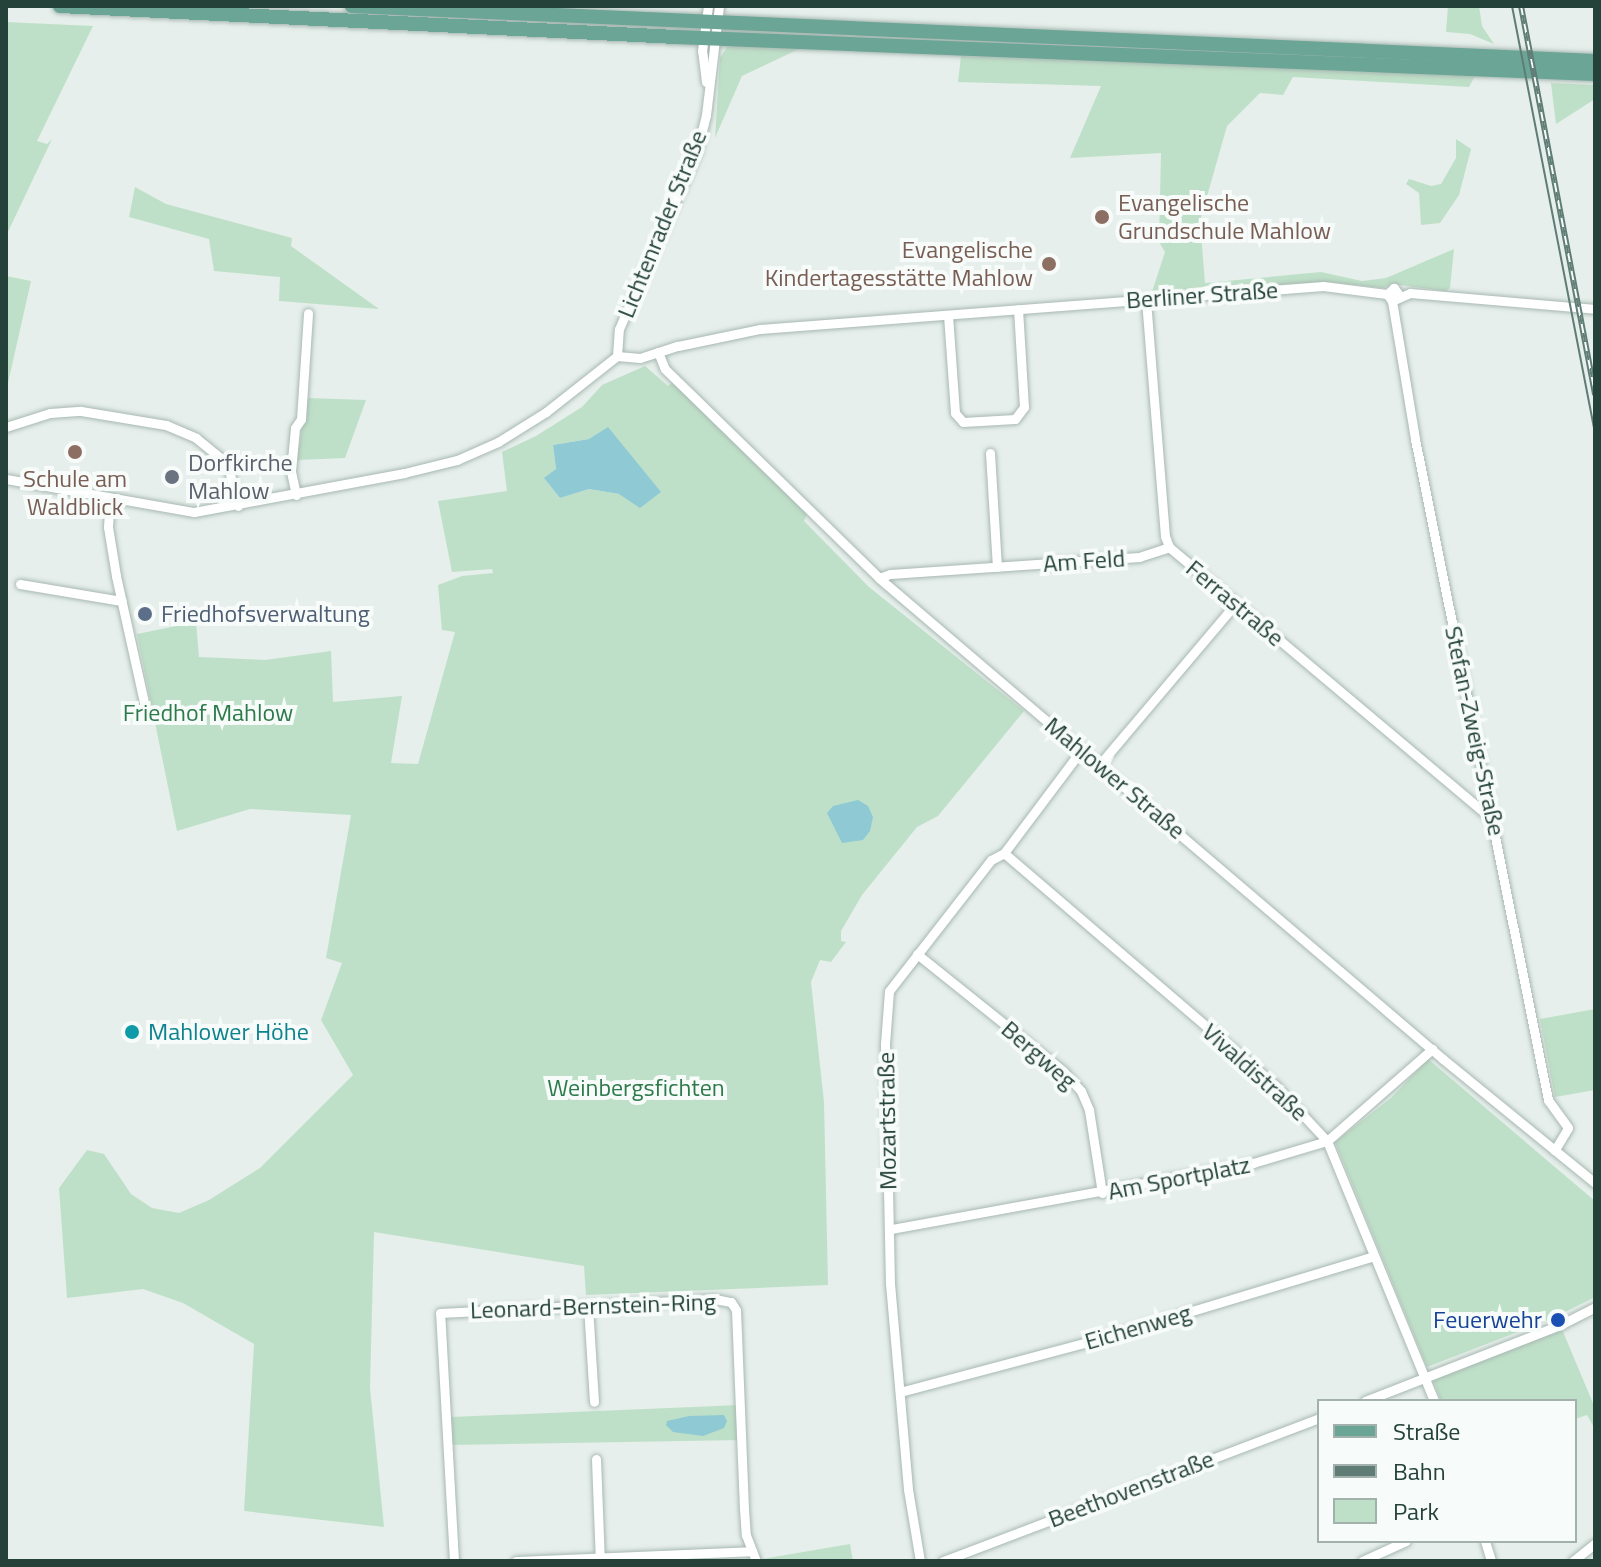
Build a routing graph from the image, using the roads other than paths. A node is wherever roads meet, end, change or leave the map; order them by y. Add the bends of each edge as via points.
1 (60, 6) edge
2 (352, 6) edge
3 (713, 14) edge
4 (710, 38) junction
5 (1595, 61) edge
6 (1595, 74) edge
7 (1393, 297) junction
8 (1146, 300) junction
9 (1018, 309) junction
10 (1595, 309) edge
11 (308, 313) dead end
12 (948, 315) junction
13 (658, 352) junction
14 (617, 356) junction
15 (6, 427) edge
16 (990, 453) dead end
17 (6, 479) edge
18 (296, 495) junction
19 (110, 498) junction
20 (238, 506) junction
21 (1169, 547) junction
22 (997, 567) junction
23 (879, 578) junction
24 (20, 584) dead end
25 (122, 601) junction
26 (1236, 603) junction
27 (147, 716) dead end
28 (1082, 749) junction
29 (1100, 764) junction
30 (1493, 817) junction
31 (1004, 853) junction
32 (917, 954) junction
33 (1432, 1049) junction
34 (1327, 1141) junction
35 (1555, 1150) junction
36 (1595, 1183) edge
37 (1102, 1193) junction
38 (891, 1229) junction
39 (1374, 1256) junction
40 (588, 1306) junction
41 (1595, 1307) edge
42 (1425, 1378) junction
43 (900, 1392) junction
44 (1370, 1399) edge
45 (1433, 1399) edge
46 (594, 1402) dead end
47 (1317, 1419) edge
48 (596, 1459) dead end
49 (1402, 1543) edge
50 (1595, 1543) edge
51 (752, 1551) junction
52 (600, 1559) edge
53 (454, 1561) edge
54 (516, 1561) edge
55 (756, 1561) edge
56 (920, 1561) edge
57 (943, 1561) edge
58 (1362, 1561) edge
59 (1573, 1561) edge

1 - 4 main road
2 - 3 main road
3 - 4 street, Lichtenrader Straße
3 - 5 main road
4 - 6 main road
4 - 14 street, Lichtenrader Straße via 708,91 697,151 619,329
7 - 8 street, Berliner Straße via 1323,286
7 - 10 street, Berliner Straße via 1410,293
7 - 30 street, Stefan-Zweig-Straße via 1415,439
8 - 9 street, Berliner Straße
8 - 21 street, Ferrastraße
9 - 12 street, Berliner Straße
9 - 12 street via 1024,407 1015,419 963,422 955,413
11 - 18 street via 301,419 295,428 291,471
12 - 13 street, Berliner Straße via 760,329
13 - 14 street, Berliner Straße via 632,359
13 - 23 street, Mahlower Straße via 665,369
14 - 18 street via 538,418 468,455
15 - 20 street via 50,413 81,411 166,425 196,438 221,458
16 - 22 street
17 - 19 street
18 - 20 street
19 - 20 street via 194,512
19 - 25 street via 108,527
21 - 22 street, Am Feld via 1139,557
21 - 26 street, Ferrastraße
22 - 23 street, Am Feld
23 - 28 street, Mahlower Straße
24 - 25 street
25 - 27 street
26 - 29 street
26 - 30 street, Ferrastraße
28 - 29 street, Mahlower Straße
28 - 31 street, Mozartstraße
29 - 33 street, Mahlower Straße
30 - 35 street, Stefan-Zweig-Straße via 1548,1100 1568,1128
31 - 32 street, Mozartstraße via 991,860
31 - 34 street, Vivaldistraße via 1275,1085
32 - 37 street, Bergweg via 1081,1091 1089,1110
32 - 38 street, Mozartstraße via 889,991 885,1013
33 - 34 street, Am Sportplatz
33 - 35 street, Mahlower Straße
34 - 37 street, Am Sportplatz via 1253,1163
34 - 39 street, Vivaldistraße
35 - 36 street, Mahlower Straße
37 - 38 street, Am Sportplatz
38 - 43 street, Mozartstraße via 890,1284
39 - 42 street, Vivaldistraße
39 - 43 street, Eichenweg via 1096,1340
40 - 46 street
40 - 51 street, Leonard-Bernstein-Ring via 731,1302 745,1518
40 - 53 street, Leonard-Bernstein-Ring via 440,1313
41 - 42 street
42 - 44 street
42 - 45 street, Vivaldistraße
43 - 56 street, Mozartstraße
47 - 57 street, Beethovenstraße
48 - 52 street
49 - 58 street
50 - 59 street
51 - 52 street
51 - 55 street, Leonard-Bernstein-Ring
52 - 54 street

